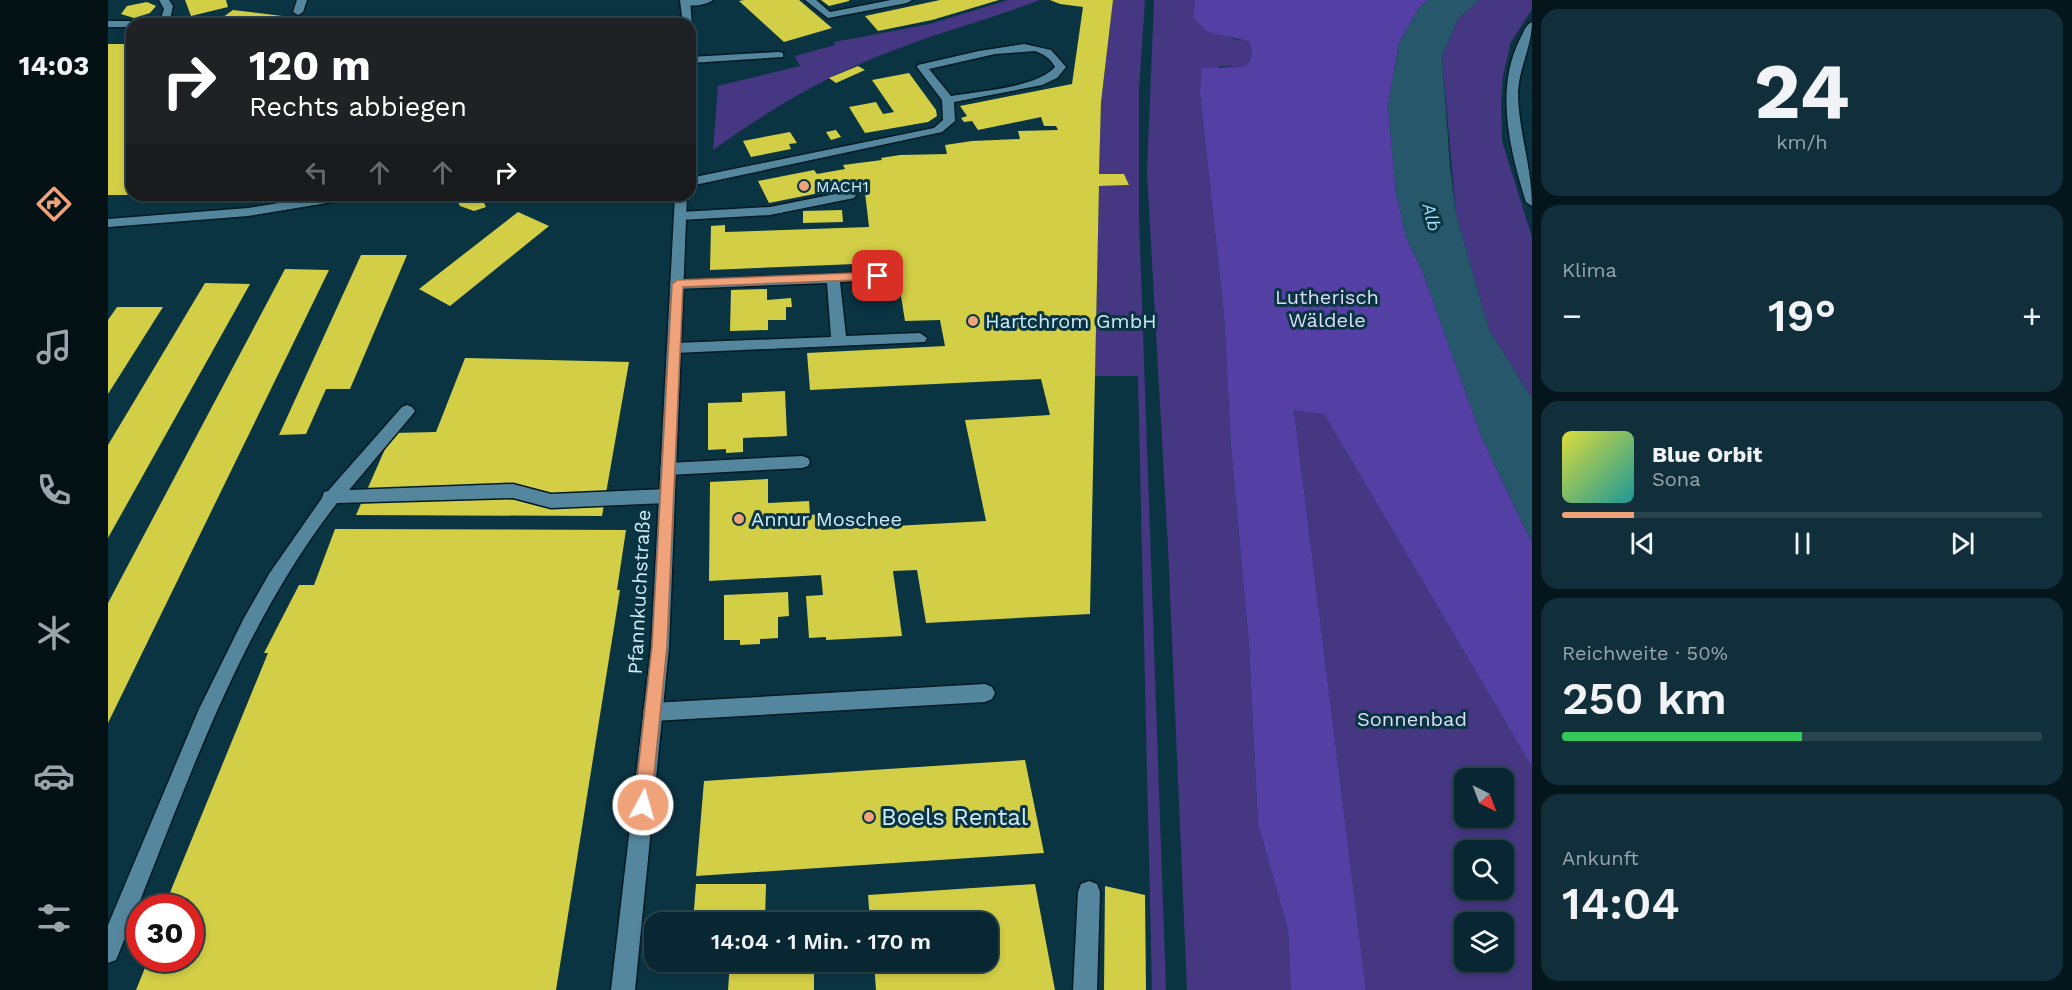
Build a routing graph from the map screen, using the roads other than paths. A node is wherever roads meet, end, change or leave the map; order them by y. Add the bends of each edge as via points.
1 (164, 0) edge
2 (302, 0) edge
3 (708, 0) edge
4 (810, 0) edge
5 (907, 0) edge
6 (686, 1) edge
7 (298, 12) dead end
8 (166, 18) edge
9 (687, 18) edge
10 (108, 24) edge
11 (126, 24) edge
12 (1532, 26) edge
13 (779, 56) dead end
14 (696, 60) edge
15 (948, 100) junction
16 (696, 181) edge
17 (850, 195) dead end
18 (315, 201) edge
19 (681, 201) edge
20 (1532, 202) edge
21 (681, 216) junction
22 (108, 223) edge
23 (878, 276) dead end
24 (833, 278) junction
25 (677, 284) junction
26 (920, 338) dead end
27 (838, 341) junction
28 (675, 348) junction
29 (407, 411) dead end
30 (802, 462) dead end
31 (668, 469) junction
32 (667, 496) junction
33 (330, 498) junction
34 (985, 693) dead end
35 (653, 712) junction
36 (1089, 892) dead end
37 (108, 952) edge
38 (623, 990) edge
39 (1084, 990) edge

1 - 8 street via 168,4
2 - 7 street
3 - 6 street
4 - 5 street via 828,15
6 - 9 street
10 - 11 street
12 - 20 street via 1517,63 1512,123 1519,164
13 - 14 street
15 - 15 street via 1038,83 1053,76 1060,67 1056,57 1034,48 1016,48 922,67
15 - 16 street via 949,122 928,133
17 - 21 street via 770,211
18 - 22 street via 248,212
19 - 21 street, Pfannkuchstraße
21 - 25 street, Pfannkuchstraße
23 - 24 street
24 - 25 street
24 - 27 street
25 - 28 street, Pfannkuchstraße
26 - 27 street
27 - 28 street
28 - 31 street, Pfannkuchstraße
29 - 33 street
30 - 31 street
31 - 32 street, Pfannkuchstraße
32 - 33 street via 551,501 513,491
32 - 35 street, Pfannkuchstraße
33 - 37 street via 276,578 222,676
34 - 35 street
35 - 38 street, Pfannkuchstraße
36 - 39 street

